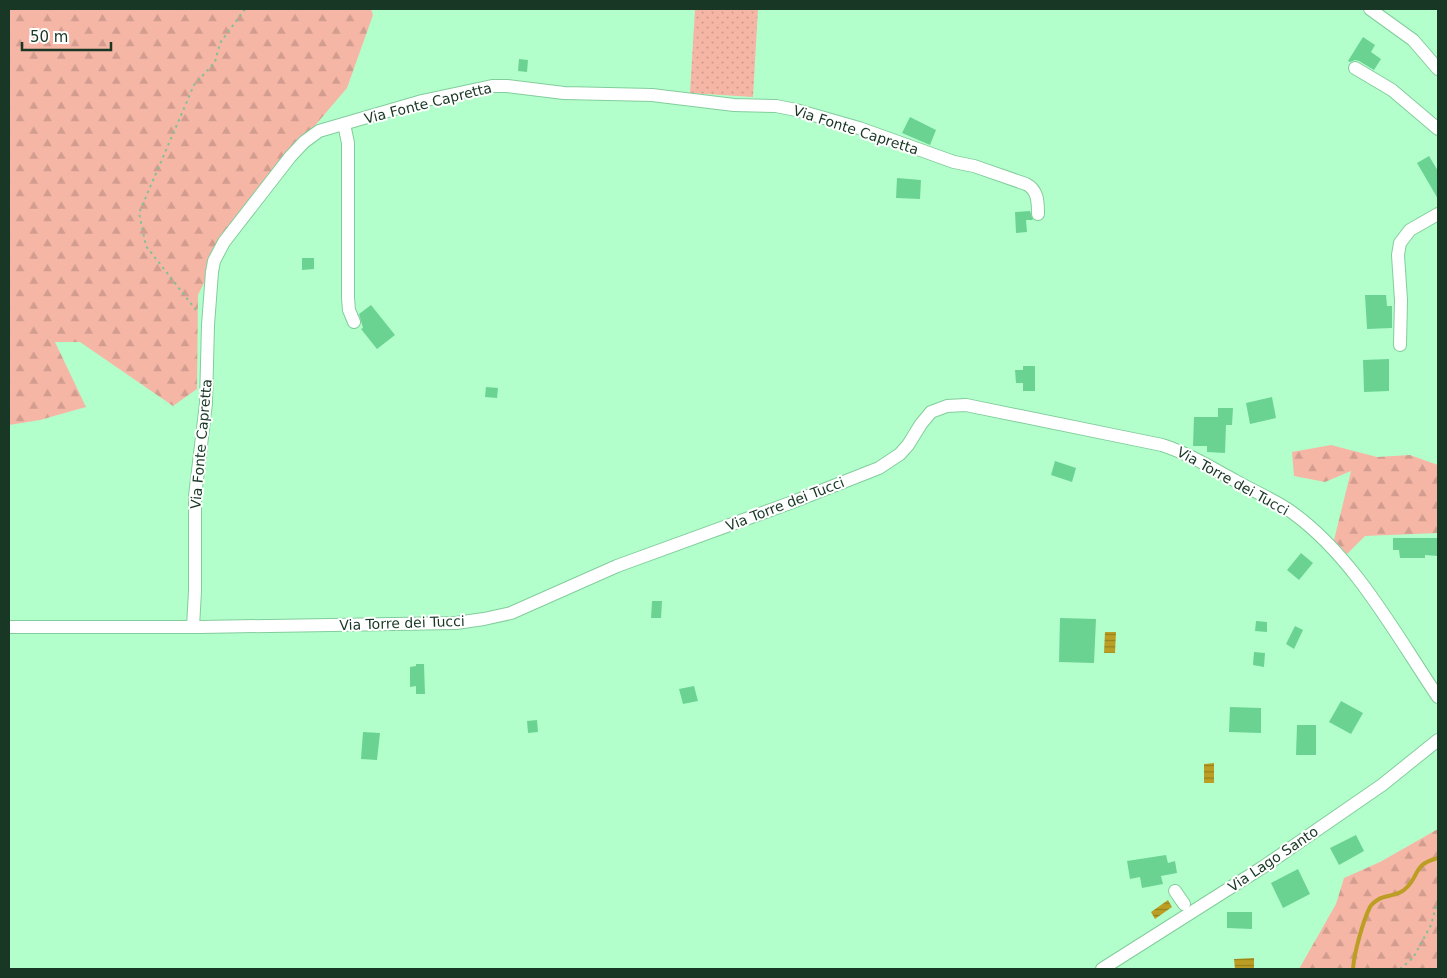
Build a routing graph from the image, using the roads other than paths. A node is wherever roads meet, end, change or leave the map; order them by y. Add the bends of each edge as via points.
1 (1370, 9) edge
2 (1355, 68) dead end
3 (1438, 69) edge
4 (344, 124) junction
5 (1438, 129) edge
6 (1038, 214) dead end
7 (1438, 214) edge
8 (354, 322) dead end
9 (1400, 345) dead end
10 (9, 627) edge
11 (193, 627) junction
12 (1438, 697) edge
13 (1438, 740) edge
14 (1176, 891) dead end
15 (1184, 904) dead end
16 (1102, 969) edge

1 - 3 street via 1413,40
2 - 5 street via 1392,90
4 - 6 street, Via Fonte Capretta via 422,101 492,86 776,106 859,128 1019,181 1035,191
4 - 8 street via 348,143 348,298
4 - 11 street, Via Fonte Capretta via 319,132 301,145 224,242 213,266 207,395 194,502
7 - 9 street via 1410,230 1400,243
10 - 11 street, Via Torre dei Tucci
11 - 12 street, Via Torre dei Tucci via 456,622 510,613 617,566 879,468 904,450 931,412 947,406 966,405 1162,445 1189,456 1283,507 1324,540 1354,573
13 - 16 street, Via Lago Santo via 1396,775 1279,856
14 - 15 street

